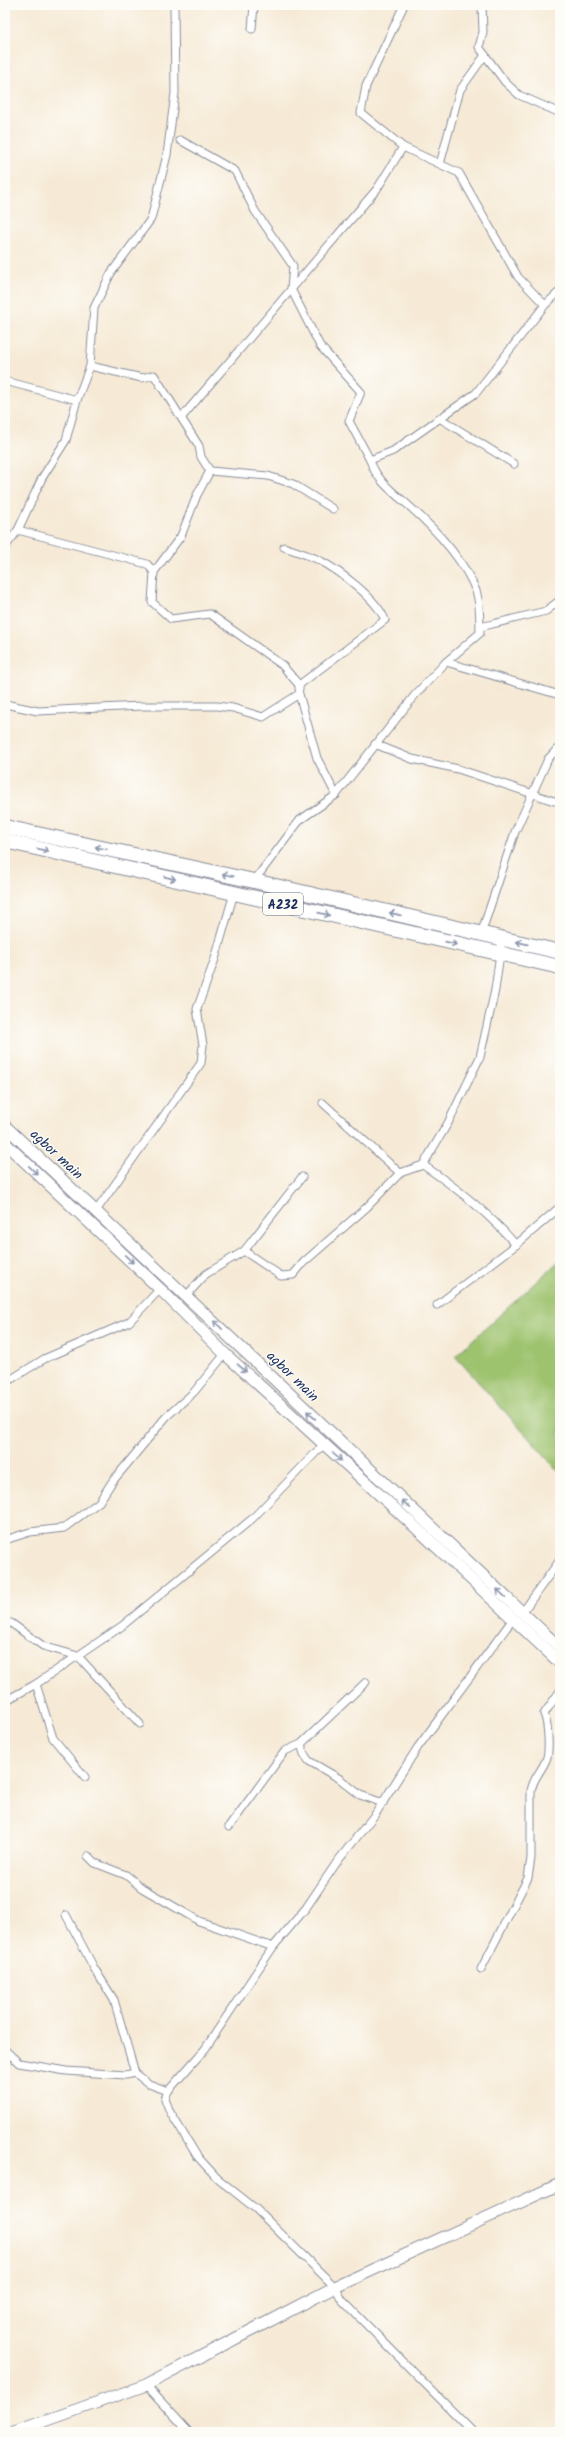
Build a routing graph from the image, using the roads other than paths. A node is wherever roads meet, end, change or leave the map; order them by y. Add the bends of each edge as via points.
1 (174, 5) edge
2 (254, 5) edge
3 (404, 5) edge
4 (482, 5) edge
5 (252, 29) dead end
6 (485, 55) junction
7 (560, 113) edge
8 (180, 140) dead end
9 (403, 146) junction
10 (440, 164) junction
11 (291, 289) junction
12 (560, 291) edge
13 (545, 305) junction
14 (90, 366) junction
15 (5, 381) edge
16 (76, 400) junction
17 (182, 417) junction
18 (440, 420) junction
19 (370, 460) junction
20 (514, 464) dead end
21 (210, 471) junction
22 (333, 509) dead end
23 (18, 530) junction
24 (5, 535) edge
25 (12, 539) junction
26 (5, 547) edge
27 (284, 547) dead end
28 (154, 572) junction
29 (560, 600) edge
30 (480, 627) junction
31 (446, 662) junction
32 (299, 685) junction
33 (299, 694) junction
34 (560, 695) edge
35 (5, 704) edge
36 (375, 744) junction
37 (560, 746) edge
38 (534, 793) junction
39 (336, 795) junction
40 (560, 800) edge
41 (5, 827) edge
42 (5, 841) edge
43 (254, 881) junction
44 (234, 893) junction
45 (481, 934) junction
46 (502, 939) junction
47 (560, 952) edge
48 (499, 954) junction
49 (560, 967) edge
50 (323, 1103) dead end
51 (5, 1126) edge
52 (5, 1143) edge
53 (423, 1165) junction
54 (400, 1173) junction
55 (302, 1177) dead end
56 (560, 1207) edge
57 (96, 1211) junction
58 (516, 1245) junction
59 (244, 1251) junction
60 (160, 1289) junction
61 (187, 1295) junction
62 (437, 1305) dead end
63 (225, 1354) junction
64 (5, 1383) edge
65 (324, 1444) junction
66 (5, 1540) edge
67 (560, 1560) edge
68 (518, 1616) junction
69 (11, 1623) dead end
70 (560, 1648) edge
71 (78, 1656) junction
72 (560, 1663) edge
73 (366, 1682) dead end
74 (36, 1684) junction
75 (560, 1691) edge
76 (5, 1701) edge
77 (140, 1724) dead end
78 (301, 1744) junction
79 (85, 1777) dead end
80 (383, 1803) junction
81 (229, 1827) dead end
82 (88, 1856) dead end
83 (66, 1915) dead end
84 (273, 1947) junction
85 (481, 1969) dead end
86 (5, 2050) edge
87 (135, 2074) junction
88 (168, 2091) junction
89 (560, 2184) edge
90 (335, 2287) junction
91 (146, 2385) junction
92 (468, 2430) edge
93 (14, 2432) edge
94 (189, 2432) edge

1 - 14 street via 175,93 167,155 151,219 111,273 94,308
2 - 5 street
3 - 9 street via 366,86 361,113
4 - 6 street via 479,47
6 - 7 street via 505,82 519,95
6 - 10 street via 460,90
8 - 11 street via 235,171 255,210 293,266
9 - 10 street
9 - 11 street via 377,189
10 - 13 street via 459,173 518,277
11 - 17 street
11 - 19 street via 320,346 361,392 349,421
12 - 13 street
13 - 18 street via 476,393
14 - 16 street
14 - 17 street via 142,378 154,375
15 - 16 street
16 - 23 street via 66,440 42,478
17 - 21 street
18 - 19 street via 393,451
18 - 20 street
19 - 30 street via 373,471 382,483 432,526 467,573 476,592
21 - 22 street via 268,476 293,484
21 - 28 street via 199,489 181,536
23 - 25 street
23 - 28 street via 147,564
24 - 25 street
25 - 26 street
27 - 32 street via 319,560 348,579 381,609 385,620
28 - 32 street via 152,602 171,619 210,614 282,665
29 - 30 street via 546,611
30 - 31 street via 480,633
31 - 34 street
31 - 36 street
32 - 33 street
33 - 35 street via 263,717 217,706 142,706 38,711
33 - 39 street via 317,758
36 - 38 street via 412,759 458,769
36 - 39 street
37 - 38 street via 548,758
38 - 40 street via 554,801
38 - 45 street via 515,832
39 - 43 street via 300,820
43 -> 41 highway, A232
42 -> 44 highway, A232
45 -> 43 highway, A232
44 -> 48 highway, A232
44 - 57 street via 197,1009 203,1045 201,1063
45 - 46 highway, A232
47 -> 46 highway, A232
46 - 48 street
48 - 49 highway, A232
48 - 53 street via 496,990 480,1057 448,1123
50 - 54 street
51 - 57 main road, agbor main
52 -> 60 main road, agbor main
53 - 54 street
53 - 58 street via 447,1180 497,1222
54 - 59 street via 293,1275 281,1276
55 - 59 street
56 - 58 street
57 - 61 main road, agbor main
58 - 62 street
59 - 61 street via 206,1274
60 - 63 main road, agbor main
60 - 64 street via 128,1322 44,1359
68 -> 61 main road, agbor main
63 -> 65 main road, agbor main
63 - 66 street via 194,1392 166,1417 112,1482 99,1502 64,1528 30,1532
65 -> 68 main road, agbor main
65 - 71 street via 252,1519 122,1626
67 - 68 street
68 - 70 main road, agbor main
68 - 72 main road, agbor main
68 - 80 street via 418,1747
69 - 71 street via 43,1646
71 - 74 street
71 - 77 street
73 - 78 street
74 - 76 street
74 - 79 street via 53,1738
75 - 85 street via 544,1714 547,1721 548,1753 546,1761 533,1780 531,1791 531,1858 528,1878
78 - 80 street via 304,1754 310,1761 360,1795
78 - 81 street via 286,1751
80 - 84 street via 337,1862 306,1908
82 - 84 street via 95,1863 126,1875 147,1891 199,1921
83 - 87 street via 114,2000
84 - 88 street via 205,2048
86 - 87 street via 19,2063 66,2071
87 - 88 street via 149,2084
88 - 90 street via 165,2099 170,2112 197,2156 217,2178 256,2209
89 - 90 main road
90 - 91 main road
90 - 92 street via 342,2300
91 - 93 main road
91 - 94 street

